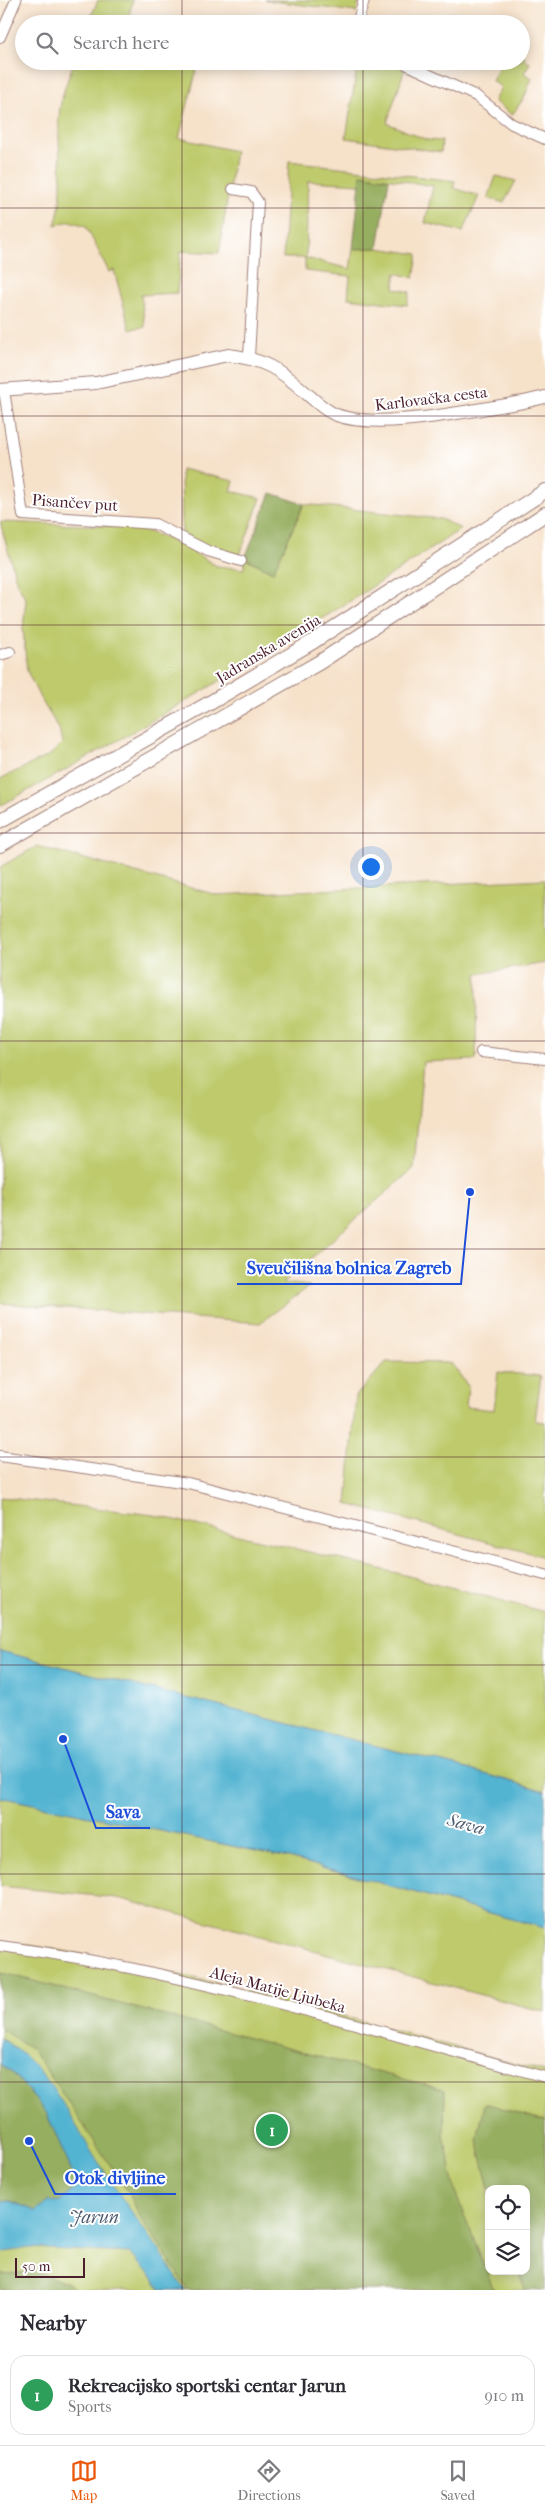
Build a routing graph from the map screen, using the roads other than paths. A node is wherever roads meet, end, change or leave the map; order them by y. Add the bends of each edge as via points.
1 (16, 0) edge
2 (364, 0) edge
3 (360, 15) edge
4 (0, 37) edge
5 (418, 70) edge
6 (545, 139) edge
7 (233, 190) dead end
8 (248, 357) junction
9 (2, 390) edge
10 (545, 397) edge
11 (545, 490) edge
12 (545, 514) edge
13 (241, 561) dead end
14 (0, 821) edge
15 (0, 845) edge
16 (481, 1052) dead end
17 (545, 1059) edge
18 (0, 1456) edge
19 (545, 1575) edge
20 (0, 1946) edge
21 (545, 2077) edge

1 - 4 street
2 - 3 street
5 - 6 street via 476,96 512,124
7 - 8 street via 251,192 258,202
8 - 9 street, Karlovačka cesta via 208,358 96,384
8 - 10 street, Karlovačka cesta via 273,367 333,413 370,422 444,414
9 - 13 street, Pisančev put via 24,514 155,524 208,551
11 - 14 main road, Jadranska avenija via 314,641
12 - 15 main road via 320,662
16 - 17 street
18 - 19 street via 188,1483
20 - 21 street, Aleja Matije Ljubeka via 192,1981

